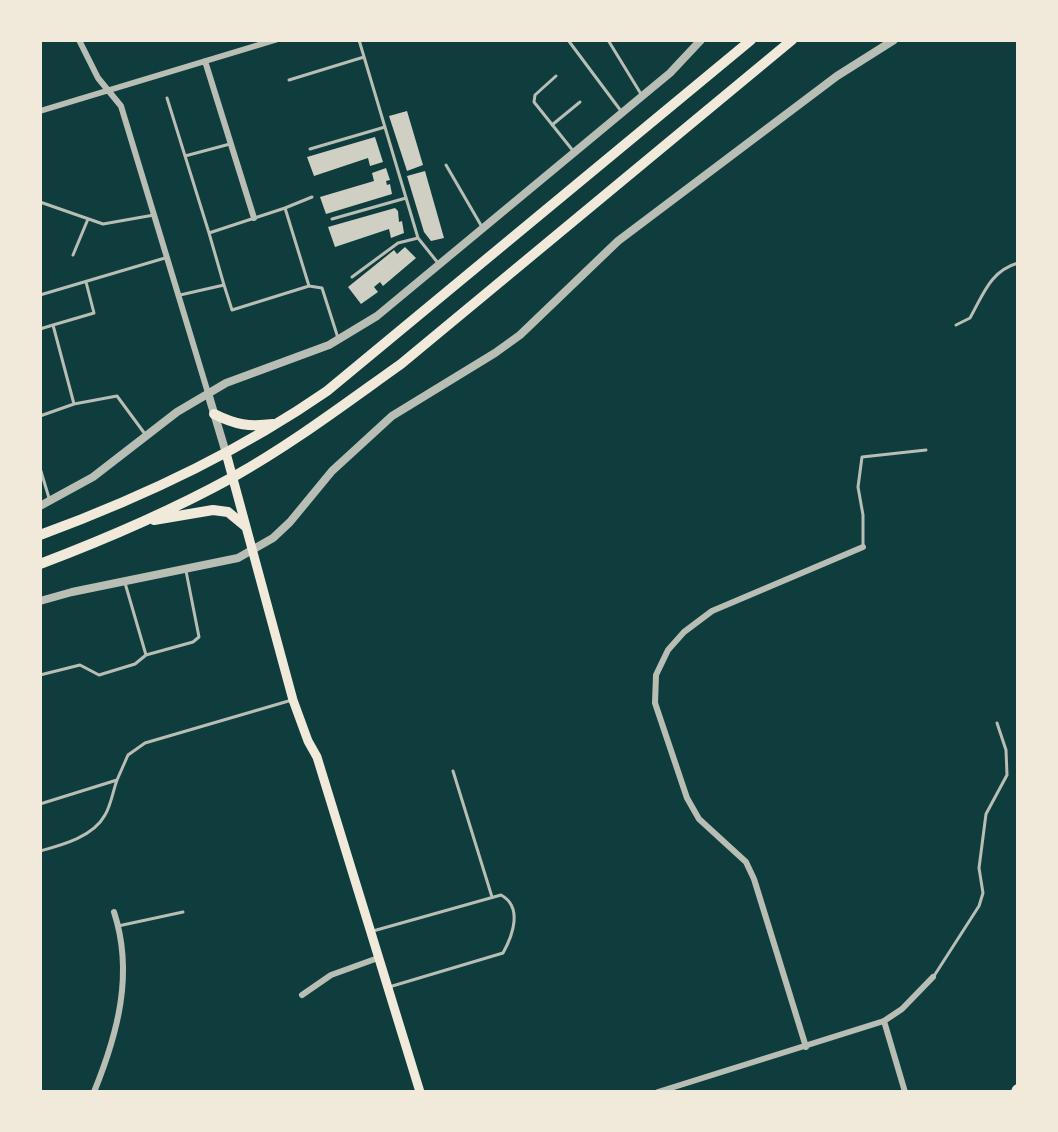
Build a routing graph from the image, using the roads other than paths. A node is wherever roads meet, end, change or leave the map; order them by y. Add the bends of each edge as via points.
1 (79, 40) edge
2 (275, 40) edge
3 (359, 40) edge
4 (568, 40) edge
5 (608, 40) edge
6 (701, 40) edge
7 (751, 40) edge
8 (792, 40) edge
9 (894, 40) edge
10 (364, 57) junction
11 (205, 61) junction
12 (556, 76) dead end
13 (289, 80) dead end
14 (108, 90) junction
15 (642, 96) junction
16 (167, 98) dead end
17 (580, 102) dead end
18 (40, 111) edge
19 (622, 112) junction
20 (552, 125) junction
21 (385, 127) junction
22 (231, 144) junction
23 (310, 149) dead end
24 (575, 152) junction
25 (185, 156) junction
26 (446, 165) dead end
27 (312, 197) dead end
28 (406, 198) junction
29 (40, 202) edge
30 (285, 208) junction
31 (154, 215) junction
32 (254, 218) junction
33 (88, 219) junction
34 (332, 219) dead end
35 (483, 229) junction
36 (209, 233) junction
37 (418, 238) junction
38 (73, 255) dead end
39 (167, 258) junction
40 (1017, 263) edge
41 (439, 265) junction
42 (352, 277) dead end
43 (86, 282) junction
44 (224, 285) junction
45 (309, 286) junction
46 (40, 295) edge
47 (178, 296) junction
48 (956, 325) dead end
49 (53, 326) junction
50 (40, 329) edge
51 (338, 340) junction
52 (208, 393) junction
53 (75, 404) junction
54 (214, 414) junction
55 (40, 416) edge
56 (282, 422) junction
57 (146, 436) junction
58 (926, 450) dead end
59 (226, 453) junction
60 (40, 468) edge
61 (233, 477) junction
62 (50, 502) junction
63 (40, 506) edge
64 (142, 522) junction
65 (245, 526) junction
66 (40, 535) edge
67 (863, 547) joint
68 (252, 551) junction
69 (40, 564) edge
70 (186, 569) junction
71 (125, 581) junction
72 (40, 602) edge
73 (146, 654) junction
74 (40, 675) edge
75 (293, 700) junction
76 (997, 723) dead end
77 (453, 771) dead end
78 (117, 780) junction
79 (40, 804) edge
80 (40, 851) edge
81 (492, 897) junction
82 (114, 912) dead end
83 (183, 912) dead end
84 (118, 926) junction
85 (372, 932) junction
86 (378, 958) junction
87 (933, 977) joint
88 (389, 987) junction
89 (302, 995) dead end
90 (884, 1021) junction
91 (806, 1047) junction
92 (94, 1092) edge
93 (420, 1092) edge
94 (658, 1092) edge
95 (905, 1092) edge

1 - 14 street
2 - 11 street
3 - 10 lane
4 - 19 lane
5 - 15 lane
6 - 15 street
7 - 56 highway via 386,345
8 - 61 highway via 401,364
9 - 68 street via 837,75 618,241 520,335 392,416 332,471 290,522
10 - 13 lane
10 - 21 lane
11 - 14 street
11 - 22 street
12 - 20 lane via 533,98
14 - 18 street
14 - 31 street via 121,106
15 - 19 street
16 - 25 lane
17 - 20 lane
19 - 24 street
20 - 24 lane
21 - 23 lane
21 - 28 lane
22 - 25 lane
22 - 32 street
24 - 35 street
25 - 36 lane
26 - 35 lane
27 - 30 lane
28 - 34 lane
28 - 37 lane
29 - 33 lane
30 - 32 lane
30 - 45 lane
31 - 33 lane via 103,224
31 - 39 street
32 - 36 lane
33 - 38 lane
35 - 41 street
36 - 44 lane
37 - 41 lane
37 - 42 lane via 398,243
39 - 43 lane
39 - 47 street
40 - 48 lane via 994,277 970,318
41 - 51 street via 386,309
43 - 46 lane
43 - 49 lane via 94,313
44 - 45 lane via 232,310
44 - 47 lane
45 - 51 lane via 322,288
47 - 52 street
49 - 50 lane
49 - 53 lane
51 - 52 street
52 - 54 street
52 - 57 street
53 - 55 lane
53 - 57 lane via 117,396
54 - 56 highway via 249,427
54 - 59 street
56 - 59 highway
57 - 62 street via 93,477
58 - 67 lane via 862,457 858,487
59 - 61 main road
59 - 66 highway via 87,518
60 - 62 lane
61 - 64 highway
61 - 65 main road
62 - 63 street
64 - 65 highway via 213,510 228,512
64 - 69 highway
65 - 68 main road
67 - 91 street via 712,611 668,650 657,675 655,703 687,798 699,819 746,862
68 - 70 street via 238,558
68 - 75 main road
70 - 71 street
70 - 73 lane via 199,637
71 - 72 street via 72,591
71 - 73 lane
73 - 74 lane via 135,664 99,675 80,665
75 - 78 lane via 145,742 128,755
75 - 85 main road via 317,757
76 - 87 lane via 1008,764 1007,775 986,814 979,868 983,893 979,906
77 - 81 lane
78 - 79 lane
78 - 80 lane via 105,815 96,828 58,847
81 - 85 lane
81 - 88 lane via 507,898 513,910 515,922 503,952
82 - 84 street
83 - 84 lane
84 - 92 street via 124,956 123,994 109,1055
85 - 86 main road
86 - 88 main road
86 - 89 street via 331,975
87 - 90 street via 902,1009
88 - 93 main road
90 - 91 street
90 - 95 street
91 - 94 street

